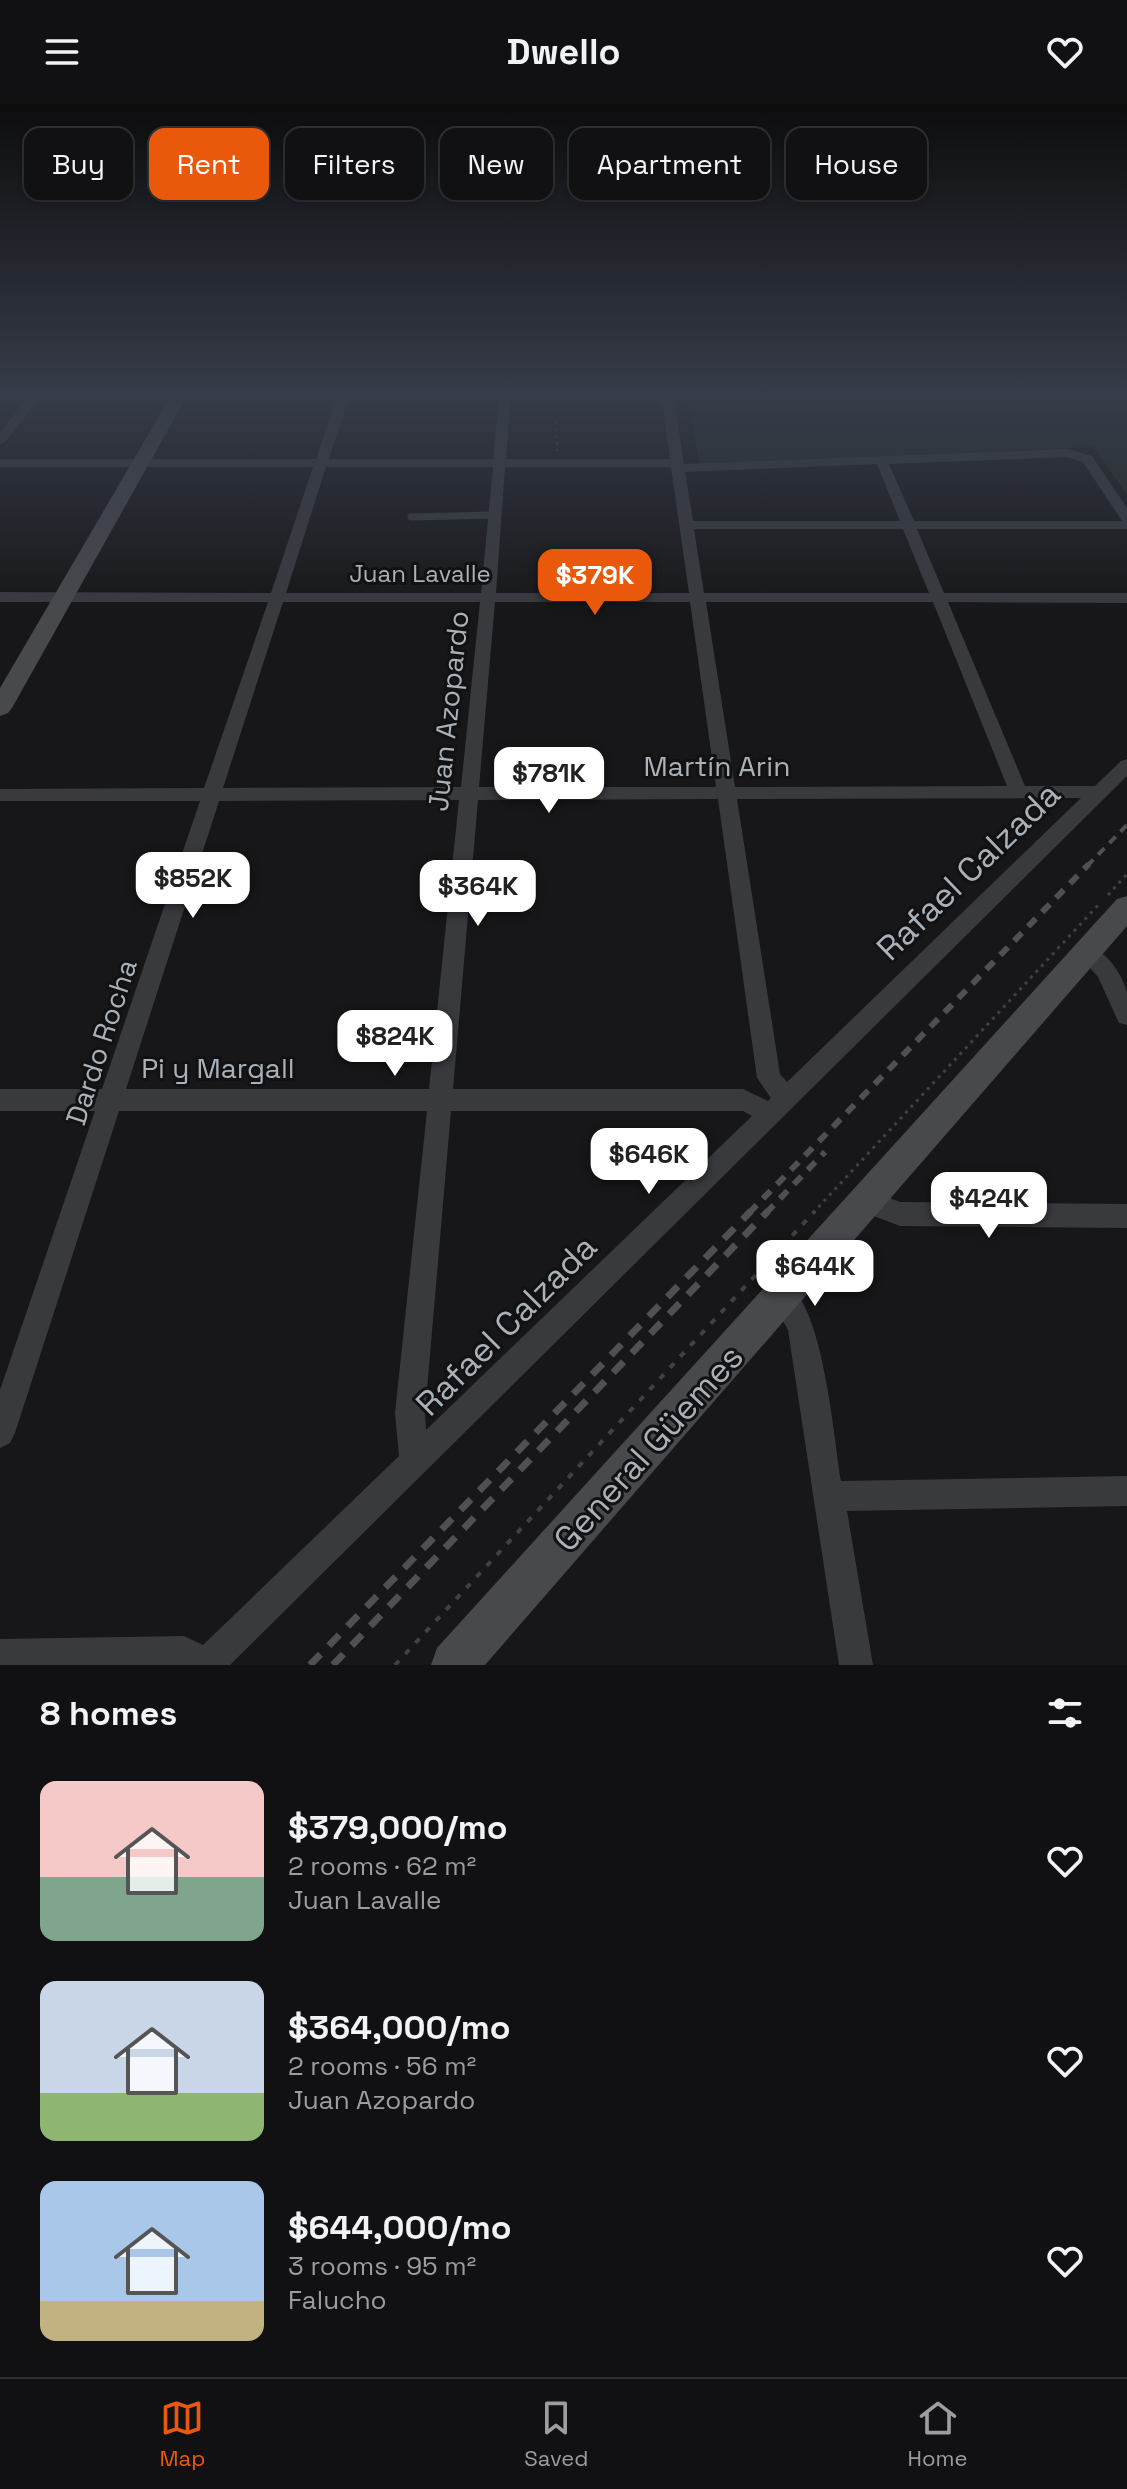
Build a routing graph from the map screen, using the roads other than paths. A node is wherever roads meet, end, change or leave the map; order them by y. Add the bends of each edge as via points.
1 (139, 467) edge
2 (320, 467) edge
3 (499, 467) edge
4 (677, 467) edge
5 (884, 467) edge
6 (1093, 467) edge
7 (495, 515) junction
8 (411, 517) dead end
9 (1127, 518) edge
10 (906, 524) junction
11 (687, 525) junction
12 (1127, 525) edge
13 (0, 597) edge
14 (63, 597) junction
15 (277, 597) junction
16 (700, 597) junction
17 (937, 597) junction
18 (488, 598) junction
19 (1127, 598) edge
20 (0, 708) edge
21 (1127, 765) edge
22 (1098, 792) junction
23 (467, 793) junction
24 (1019, 793) junction
25 (726, 794) junction
26 (0, 795) edge
27 (209, 796) junction
28 (1127, 907) edge
29 (1087, 952) junction
30 (1127, 1016) edge
31 (112, 1099) junction
32 (0, 1100) edge
33 (441, 1102) junction
34 (776, 1106) junction
35 (867, 1201) junction
36 (1127, 1216) edge
37 (784, 1297) junction
38 (0, 1433) edge
39 (415, 1463) junction
40 (1127, 1491) edge
41 (827, 1496) junction
42 (0, 1656) edge
43 (207, 1664) edge
44 (454, 1665) edge
45 (856, 1665) edge

1 - 14 street
2 - 15 street, Dardo Rocha
3 - 7 street, Juan Azopardo
4 - 11 street
5 - 10 street
6 - 9 street
7 - 8 lane
7 - 18 street, Juan Azopardo
10 - 11 street
10 - 12 street
10 - 17 street
11 - 16 street
13 - 14 street, Juan Lavalle
14 - 15 street, Juan Lavalle
14 - 20 street
15 - 18 street, Juan Lavalle
15 - 27 street, Dardo Rocha
16 - 17 street, Juan Lavalle
16 - 18 street, Juan Lavalle
16 - 25 street
17 - 19 street, Juan Lavalle
17 - 24 street
18 - 23 street, Juan Azopardo
21 - 22 street, Rafael Calzada
22 - 24 street, Martín Arin
22 - 34 street, Rafael Calzada
23 - 25 street, Martín Arin
23 - 27 street, Martín Arin
23 - 33 street, Juan Azopardo
24 - 25 street, Martín Arin
25 - 34 street
26 - 27 street, Martín Arin
27 - 31 street, Dardo Rocha
28 - 29 street, General Güemes
29 - 30 street via 1106,971
29 - 35 street, General Güemes
31 - 32 street, Pi y Margall
31 - 33 street, Pi y Margall
31 - 38 street, Dardo Rocha
33 - 34 street, Pi y Margall via 743,1100
33 - 39 street, Juan Azopardo via 410,1413
34 - 39 street, Rafael Calzada
35 - 36 street via 900,1214
35 - 37 street, General Güemes
37 - 41 street via 802,1330
37 - 44 street, General Güemes
39 - 43 street, Rafael Calzada
40 - 41 street
41 - 45 street
42 - 43 street via 184,1653

